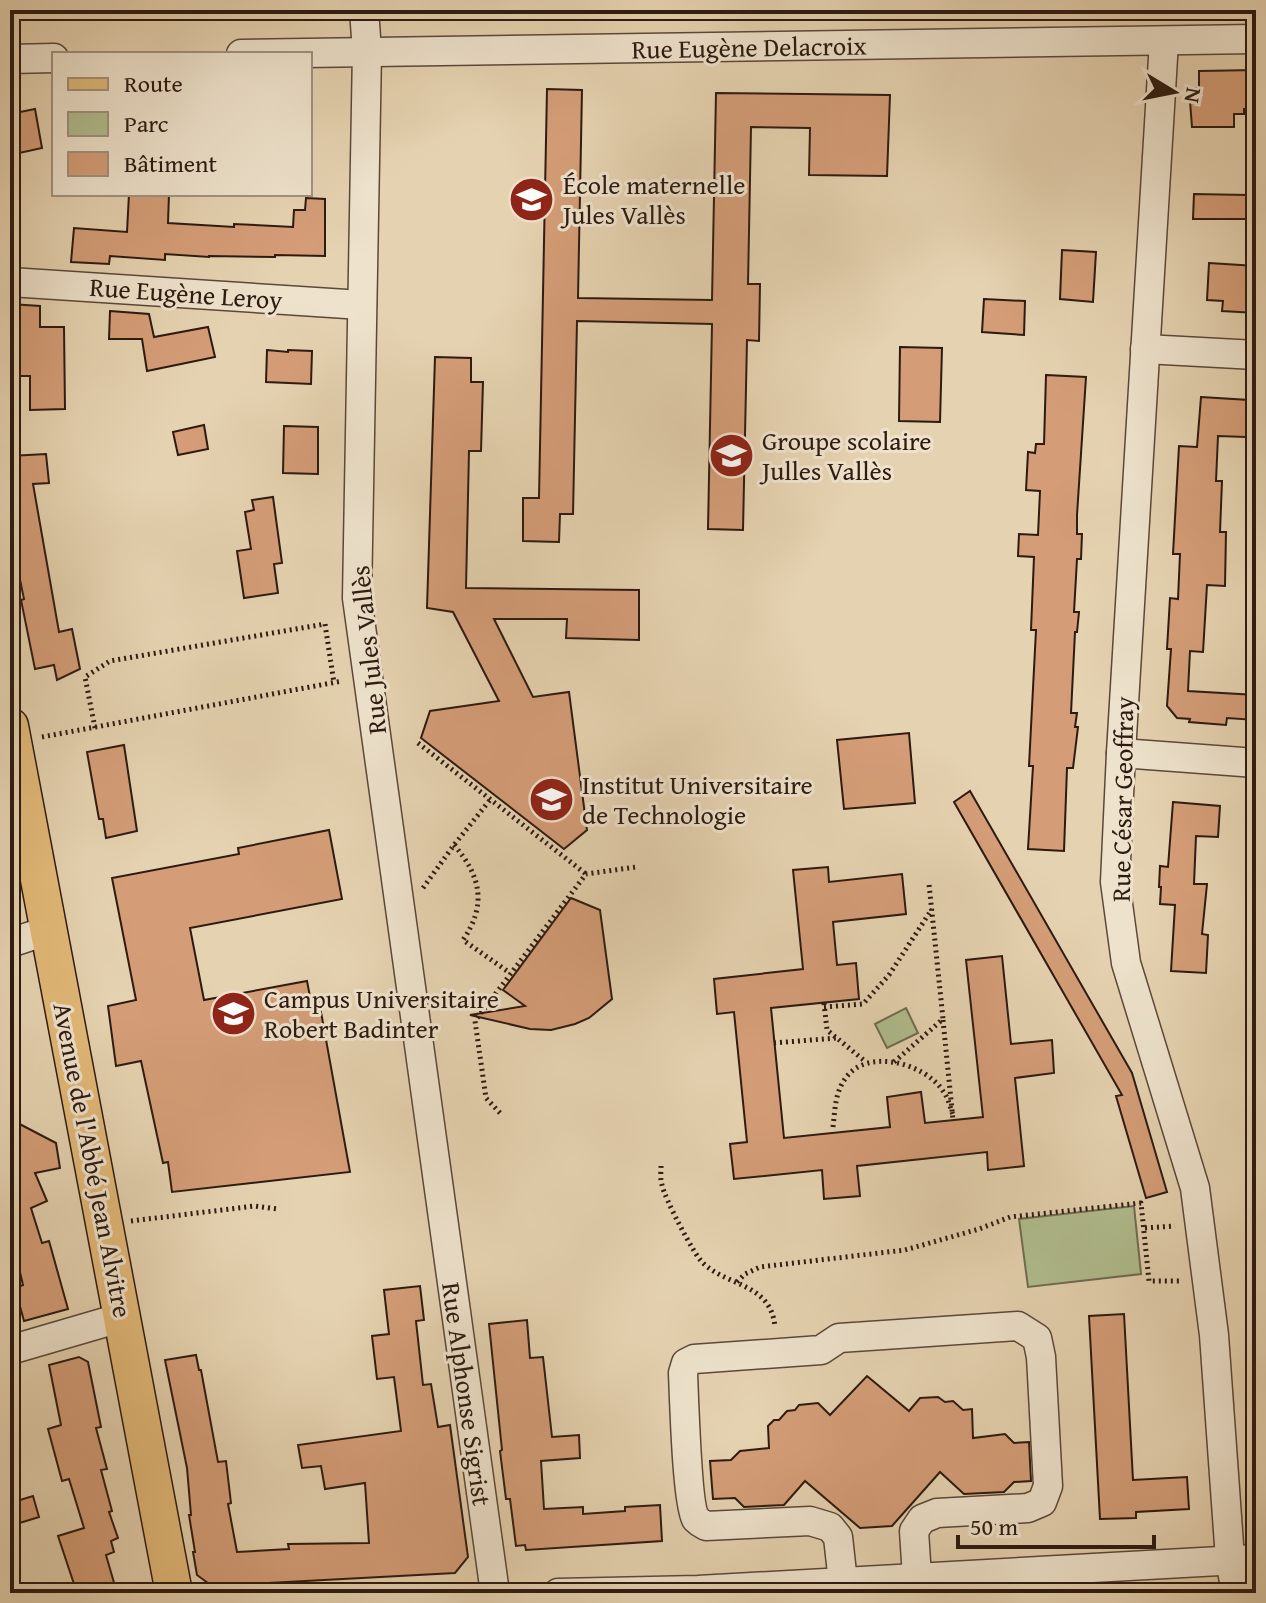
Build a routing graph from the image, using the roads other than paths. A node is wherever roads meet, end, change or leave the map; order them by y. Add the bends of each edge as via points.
1 (364, 10) edge
2 (1256, 39) edge
3 (1164, 41) junction
4 (367, 51) junction
5 (312, 52) edge
6 (52, 58) edge
7 (10, 59) edge
8 (10, 282) edge
9 (362, 305) junction
10 (1145, 349) junction
11 (1256, 355) edge
12 (13, 753) edge
13 (1121, 753) junction
14 (1256, 763) edge
15 (49, 930) junction
16 (10, 943) edge
17 (440, 1195) joint
18 (123, 1317) junction
19 (10, 1350) edge
20 (1243, 1559) edge
21 (917, 1577) junction
22 (843, 1582) junction
23 (174, 1593) edge
24 (495, 1593) edge
25 (558, 1593) edge
26 (1236, 1593) edge

1 - 4 street, Rue Jules Vallès
2 - 3 street, Rue Eugène Delacroix
3 - 4 street, Rue Eugène Delacroix
3 - 10 street, Rue César Geoffray
4 - 5 street, Rue Eugène Delacroix
4 - 9 street, Rue Jules Vallès
6 - 7 street
8 - 9 street, Rue Eugène Leroy
9 - 17 street, Rue Jules Vallès via 357,598
10 - 11 street
10 - 13 street, Rue César Geoffray
12 - 15 main road, Avenue de l'Abbé Jean Alvitre
13 - 14 street
13 - 20 street, Rue César Geoffray via 1115,882 1126,963 1195,1188
15 - 16 street
15 - 18 main road, Avenue de l'Abbé Jean Alvitre
17 - 24 street, Rue Alphonse Sigrist
18 - 19 street
18 - 23 main road, Avenue de l'Abbé Jean Alvitre
20 - 21 street
20 - 26 street, Rue César Geoffray
21 - 22 street
21 - 22 street via 914,1531 922,1519 1042,1502 1048,1486 1041,1357 1037,1338 1018,1326 839,1338 821,1350 686,1363 692,1507 697,1520 706,1526 810,1521 830,1527 838,1537
22 - 25 street

